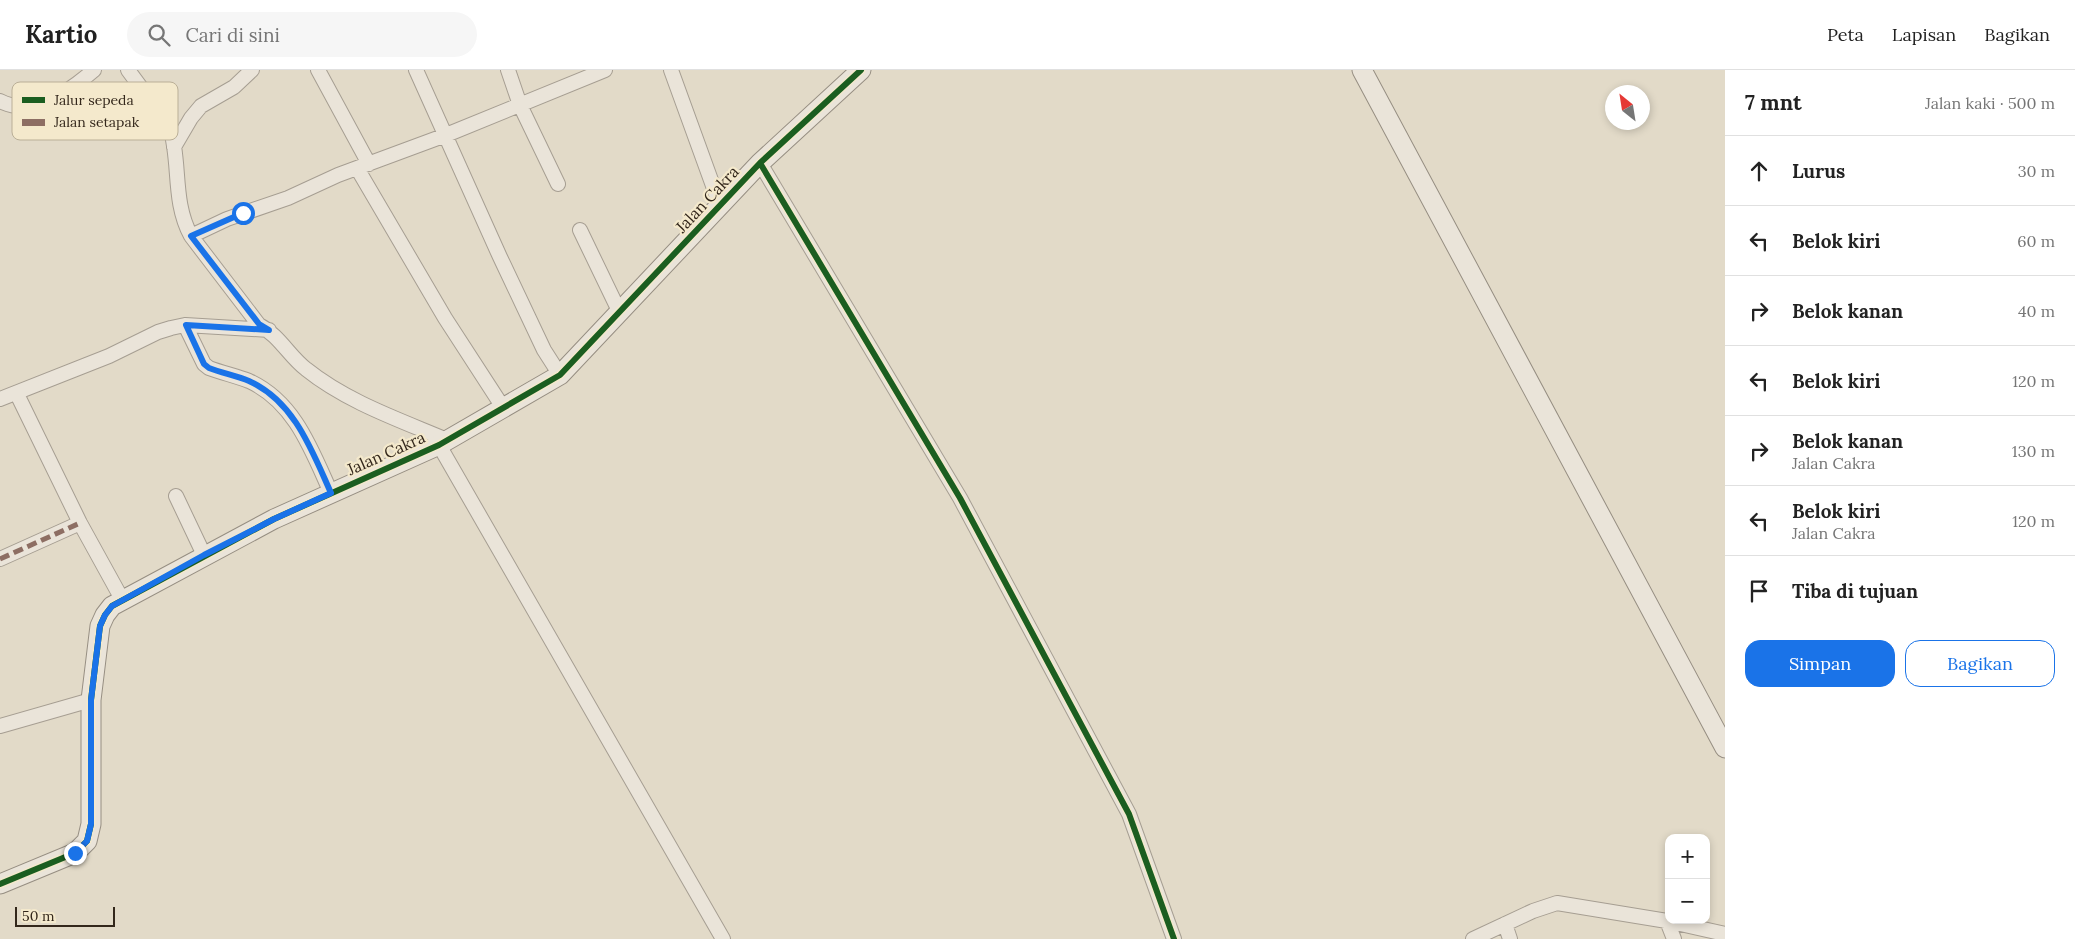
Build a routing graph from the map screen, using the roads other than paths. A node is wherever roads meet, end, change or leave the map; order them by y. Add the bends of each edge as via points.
1 (94, 70) edge
2 (128, 70) edge
3 (252, 70) edge
4 (318, 70) edge
5 (416, 70) edge
6 (508, 70) edge
7 (606, 70) edge
8 (671, 70) edge
9 (861, 70) edge
10 (1362, 70) edge
11 (79, 82) edge
12 (137, 82) edge
13 (520, 105) junction
14 (446, 135) junction
15 (173, 140) edge
16 (174, 147) junction
17 (760, 163) junction
18 (363, 166) junction
19 (558, 184) dead end
20 (720, 206) junction
21 (580, 230) dead end
22 (191, 236) junction
23 (620, 313) junction
24 (186, 325) junction
25 (269, 330) junction
26 (560, 375) junction
27 (17, 394) junction
28 (0, 399) edge
29 (504, 409) junction
30 (443, 443) junction
31 (331, 493) junction
32 (176, 496) dead end
33 (80, 524) junction
34 (204, 555) junction
35 (0, 559) edge
36 (123, 601) junction
37 (91, 700) junction
38 (0, 726) edge
39 (1725, 748) edge
40 (0, 884) edge
41 (1665, 921) edge
42 (1505, 924) junction
43 (1667, 924) edge
44 (1680, 924) edge
45 (1725, 934) edge
46 (722, 939) edge
47 (1174, 939) edge
48 (1473, 939) edge
49 (1510, 939) edge
50 (1674, 939) edge

1 - 11 street
2 - 12 street
3 - 16 street via 234,87 201,106
4 - 18 street
5 - 14 street
6 - 13 street
7 - 13 street
8 - 20 street
9 - 17 street, Jalan Cakra
10 - 39 street
13 - 14 street
13 - 19 street
14 - 18 street
14 - 26 street via 540,341
15 - 16 street
16 - 22 street via 178,198
17 - 20 street, Jalan Cakra
17 - 47 street via 960,498 1129,814
18 - 22 street
18 - 29 street via 445,318
20 - 23 street, Jalan Cakra
21 - 23 street
22 - 25 street via 259,324
23 - 26 street, Jalan Cakra
24 - 25 street
24 - 27 street via 158,332 110,356
24 - 31 street via 204,364 250,382 274,398 292,416 305,436
25 - 30 street via 305,369 343,393
26 - 29 street, Jalan Cakra
27 - 28 street
27 - 33 street
29 - 30 street, Jalan Cakra
30 - 31 street, Jalan Cakra
30 - 46 street
31 - 34 street, Jalan Cakra
32 - 34 street
33 - 35 street
33 - 36 street
34 - 36 street, Jalan Cakra
36 - 37 street, Jalan Cakra via 112,606 100,626
37 - 38 street
37 - 40 street, Jalan Cakra via 91,824 87,841 75,853
41 - 42 street via 1557,903
42 - 48 street
42 - 49 street
43 - 50 street
44 - 45 street

